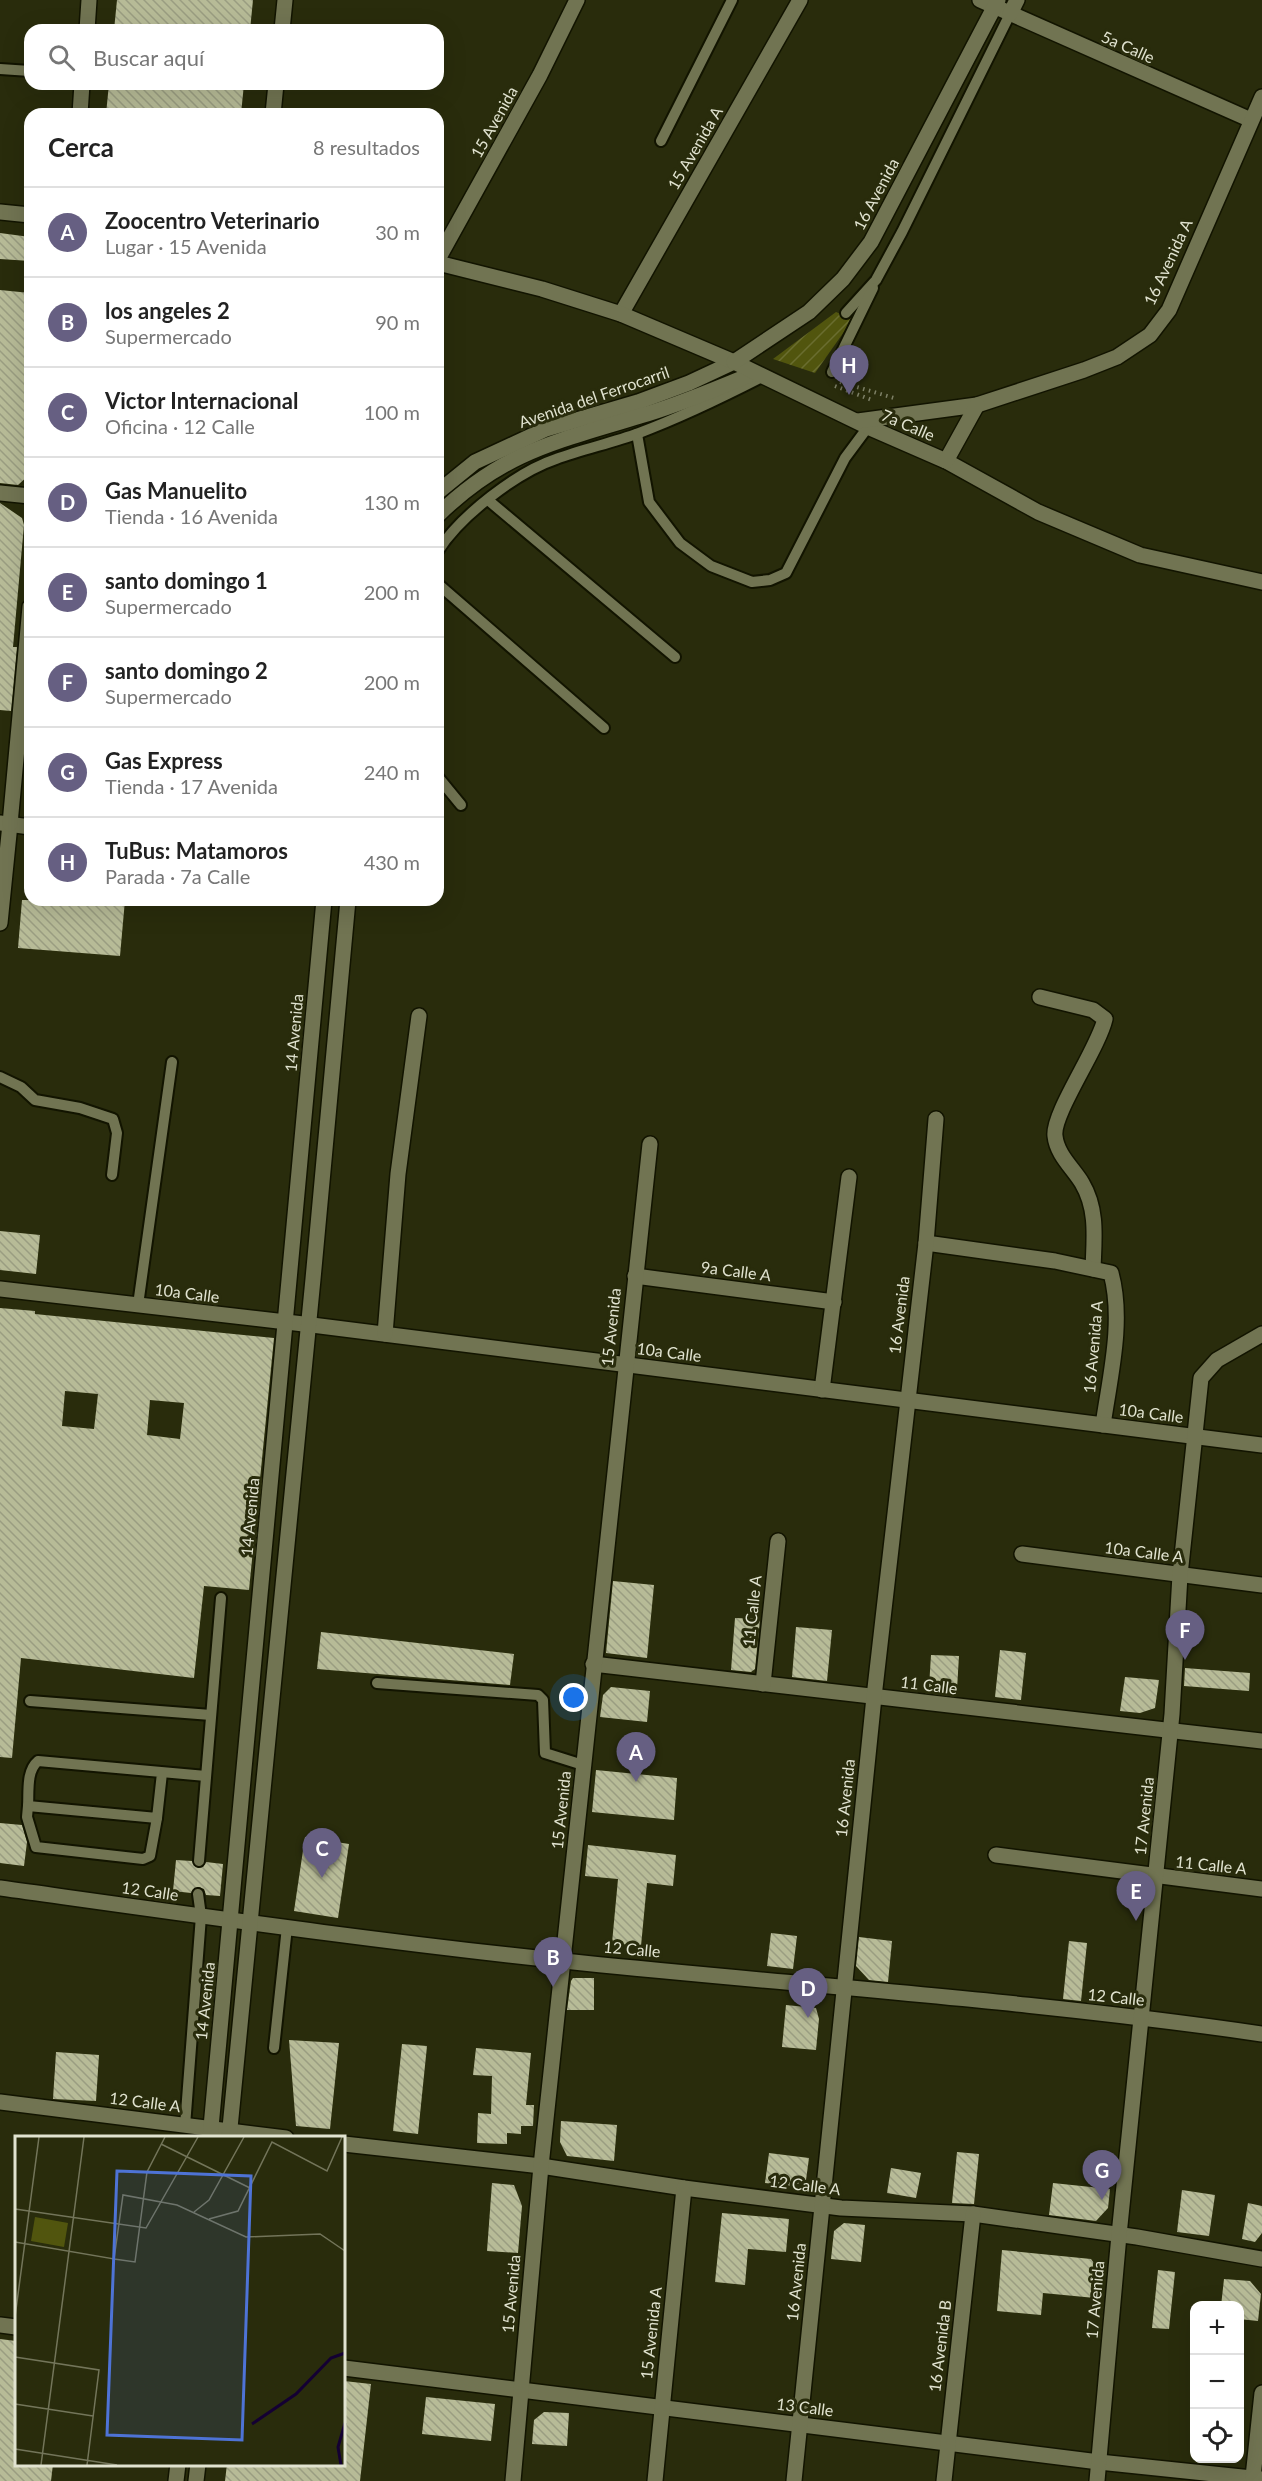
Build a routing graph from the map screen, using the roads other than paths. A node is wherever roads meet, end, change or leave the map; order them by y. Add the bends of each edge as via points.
1 (89, 0) edge
2 (285, 0) edge
3 (577, 0) edge
4 (732, 0) edge
5 (800, 0) edge
6 (1017, 0) edge
7 (990, 2) edge
8 (1010, 14) junction
9 (87, 24) edge
10 (283, 24) edge
11 (0, 69) edge
12 (24, 71) edge
13 (82, 90) edge
14 (275, 90) edge
15 (1262, 97) edge
16 (80, 108) edge
17 (274, 108) edge
18 (1257, 123) edge
19 (661, 141) dead end
20 (0, 212) edge
21 (24, 215) edge
22 (444, 250) edge
23 (444, 263) edge
24 (876, 280) junction
25 (846, 313) dead end
26 (621, 314) junction
27 (734, 362) junction
28 (760, 374) junction
29 (831, 375) road end
30 (977, 405) junction
31 (863, 424) junction
32 (637, 434) junction
33 (946, 461) junction
34 (444, 487) edge
35 (0, 493) edge
36 (24, 495) edge
37 (488, 500) junction
38 (444, 509) edge
39 (444, 541) edge
40 (1262, 582) edge
41 (444, 589) edge
42 (675, 657) dead end
43 (24, 660) edge
44 (604, 728) dead end
45 (444, 785) edge
46 (460, 805) dead end
47 (5, 824) edge
48 (24, 826) edge
49 (323, 906) edge
50 (347, 906) edge
51 (0, 923) edge
52 (1040, 997) dead end
53 (419, 1016) dead end
54 (172, 1062) dead end
55 (0, 1077) edge
56 (936, 1119) dead end
57 (650, 1144) dead end
58 (112, 1175) dead end
59 (849, 1177) dead end
60 (926, 1243) junction
61 (1093, 1269) junction
62 (635, 1276) junction
63 (0, 1289) edge
64 (834, 1302) junction
65 (138, 1305) junction
66 (286, 1322) junction
67 (308, 1325) junction
68 (385, 1334) junction
69 (1262, 1334) edge
70 (626, 1365) junction
71 (822, 1390) junction
72 (908, 1400) junction
73 (1103, 1425) junction
74 (1194, 1437) junction
75 (1262, 1445) edge
76 (777, 1541) dead end
77 (1022, 1554) dead end
78 (1180, 1575) junction
79 (1262, 1585) edge
80 (221, 1598) dead end
81 (593, 1664) junction
82 (377, 1683) dead end
83 (762, 1684) junction
84 (874, 1697) junction
85 (30, 1701) dead end
86 (211, 1714) junction
87 (1170, 1731) junction
88 (1262, 1741) edge
89 (583, 1765) junction
90 (162, 1773) junction
91 (206, 1776) junction
92 (28, 1806) junction
93 (157, 1818) junction
94 (996, 1855) dead end
95 (200, 1862) dead end
96 (1156, 1877) junction
97 (0, 1888) edge
98 (1262, 1889) edge
99 (198, 1894) dead end
100 (201, 1916) junction
101 (231, 1921) junction
102 (250, 1923) junction
103 (287, 1927) junction
104 (562, 1961) junction
105 (843, 1987) junction
106 (1142, 2018) junction
107 (1262, 2034) edge
108 (274, 2048) dead end
109 (0, 2102) edge
110 (185, 2126) junction
111 (211, 2133) edge
112 (230, 2134) edge
113 (258, 2136) edge
114 (345, 2144) edge
115 (541, 2166) junction
116 (684, 2188) junction
117 (821, 2206) junction
118 (973, 2214) junction
119 (1119, 2235) junction
120 (1262, 2259) edge
121 (0, 2325) edge
122 (15, 2327) edge
123 (345, 2368) edge
124 (520, 2389) junction
125 (1262, 2393) edge
126 (662, 2407) junction
127 (800, 2424) junction
128 (947, 2443) junction
129 (1099, 2462) junction
130 (178, 2466) edge
131 (198, 2466) edge
132 (1257, 2478) edge
133 (176, 2481) edge
134 (196, 2481) edge
135 (513, 2481) edge
136 (655, 2481) edge
137 (794, 2481) edge
138 (944, 2481) edge
139 (1097, 2481) edge

1 - 9 street
2 - 10 street
3 - 22 street, 15 Avenida
4 - 19 lane
5 - 26 street, 15 Avenida A
6 - 8 street
7 - 8 street, 5a Calle
7 - 27 street, 16 Avenida via 871,242 843,279 809,312
8 - 18 street, 5a Calle
8 - 24 lane
11 - 12 lane
13 - 16 street
14 - 17 street
15 - 18 street, 16 Avenida A
18 - 30 street, 16 Avenida A via 1169,310 1150,335 1117,357
20 - 21 street
23 - 26 street, 7a Calle
24 - 25 lane
24 - 29 lane
26 - 27 street, 7a Calle
27 - 28 street, 7a Calle
27 - 34 street, Avenida del Ferrocarril via 638,402 546,429 475,462
28 - 31 street, 7a Calle
28 - 32 lane via 696,411
28 - 38 street via 526,452 493,470
30 - 31 street, 16 Avenida A
30 - 33 street
31 - 32 lane via 786,573 752,582 711,566 680,543 649,502
31 - 33 street, 7a Calle
32 - 37 lane via 554,459 527,472
33 - 40 street, 7a Calle via 1038,512 1140,555
35 - 36 street
37 - 39 lane
37 - 42 lane
41 - 44 lane
43 - 47 street
45 - 46 lane
47 - 48 street
47 - 51 street
49 - 66 street, 14 Avenida
50 - 67 street
52 - 61 street via 1093,1010 1105,1019 1055,1134 1059,1151 1083,1185 1094,1213
53 - 68 street via 398,1174
54 - 65 lane
55 - 58 lane via 21,1087 35,1100 113,1119 117,1132
56 - 60 street, 16 Avenida
57 - 62 street, 15 Avenida
59 - 64 street
60 - 61 street
60 - 72 street, 16 Avenida
61 - 73 street, 16 Avenida A via 1112,1273 1116,1293
62 - 64 street, 9a Calle A
62 - 70 street, 15 Avenida
63 - 65 street, 10a Calle
64 - 71 street
65 - 66 street, 10a Calle
66 - 67 street, 10a Calle
66 - 101 street, 14 Avenida
67 - 68 street, 10a Calle
67 - 102 street
68 - 70 street, 10a Calle
69 - 74 street, 17 Avenida via 1217,1360 1202,1378
70 - 71 street, 10a Calle
70 - 81 street, 15 Avenida
71 - 72 street, 10a Calle
72 - 73 street, 10a Calle
72 - 84 street, 16 Avenida
73 - 74 street, 10a Calle
74 - 75 street, 10a Calle
74 - 78 street, 17 Avenida
76 - 83 street, 11 Calle A
77 - 78 street, 10a Calle A
78 - 79 street, 10a Calle A
78 - 87 street, 17 Avenida
80 - 86 lane
81 - 83 street, 11 Calle
81 - 89 street, 15 Avenida
82 - 89 lane via 538,1695 543,1700 545,1753
83 - 84 street, 11 Calle
84 - 87 street, 11 Calle
84 - 105 street, 16 Avenida
85 - 86 lane
86 - 91 lane
87 - 88 street, 11 Calle
87 - 96 street, 17 Avenida
89 - 104 street, 15 Avenida
90 - 91 lane
90 - 92 lane via 38,1761 32,1765
90 - 93 lane
91 - 95 lane
92 - 93 lane
92 - 93 lane via 27,1817 36,1847 143,1859 150,1856
94 - 96 street, 11 Calle A
96 - 98 street, 11 Calle A
96 - 106 street, 17 Avenida
97 - 100 street, 12 Calle
99 - 100 lane
100 - 101 street, 12 Calle
100 - 110 lane
101 - 102 street, 12 Calle
101 - 111 street, 14 Avenida
102 - 103 street, 12 Calle
102 - 112 street
103 - 104 street, 12 Calle
103 - 108 lane
104 - 105 street, 12 Calle
104 - 115 street, 15 Avenida
105 - 106 street, 12 Calle
105 - 117 street, 16 Avenida
106 - 107 street, 12 Calle
106 - 119 street, 17 Avenida
109 - 110 street, 12 Calle A
110 - 111 street, 12 Calle A
111 - 112 street, 12 Calle A
112 - 113 street, 12 Calle A
114 - 115 street, 12 Calle A
115 - 116 street, 12 Calle A
115 - 124 street, 15 Avenida
116 - 117 street, 12 Calle A
116 - 126 street, 15 Avenida A
117 - 118 street, 12 Calle A
117 - 127 street, 16 Avenida
118 - 119 street, 12 Calle A
118 - 128 street, 16 Avenida B
119 - 120 street, 12 Calle A
119 - 129 street, 17 Avenida
121 - 122 street
123 - 124 street, 13 Calle
124 - 126 street, 13 Calle
124 - 135 street, 15 Avenida
125 - 132 street
126 - 127 street, 13 Calle
126 - 136 street, 15 Avenida A
127 - 128 street, 13 Calle
127 - 137 street, 16 Avenida
128 - 129 street, 13 Calle
128 - 138 street, 16 Avenida B
129 - 132 street, 13 Calle
129 - 139 street, 17 Avenida
130 - 133 street
131 - 134 street

